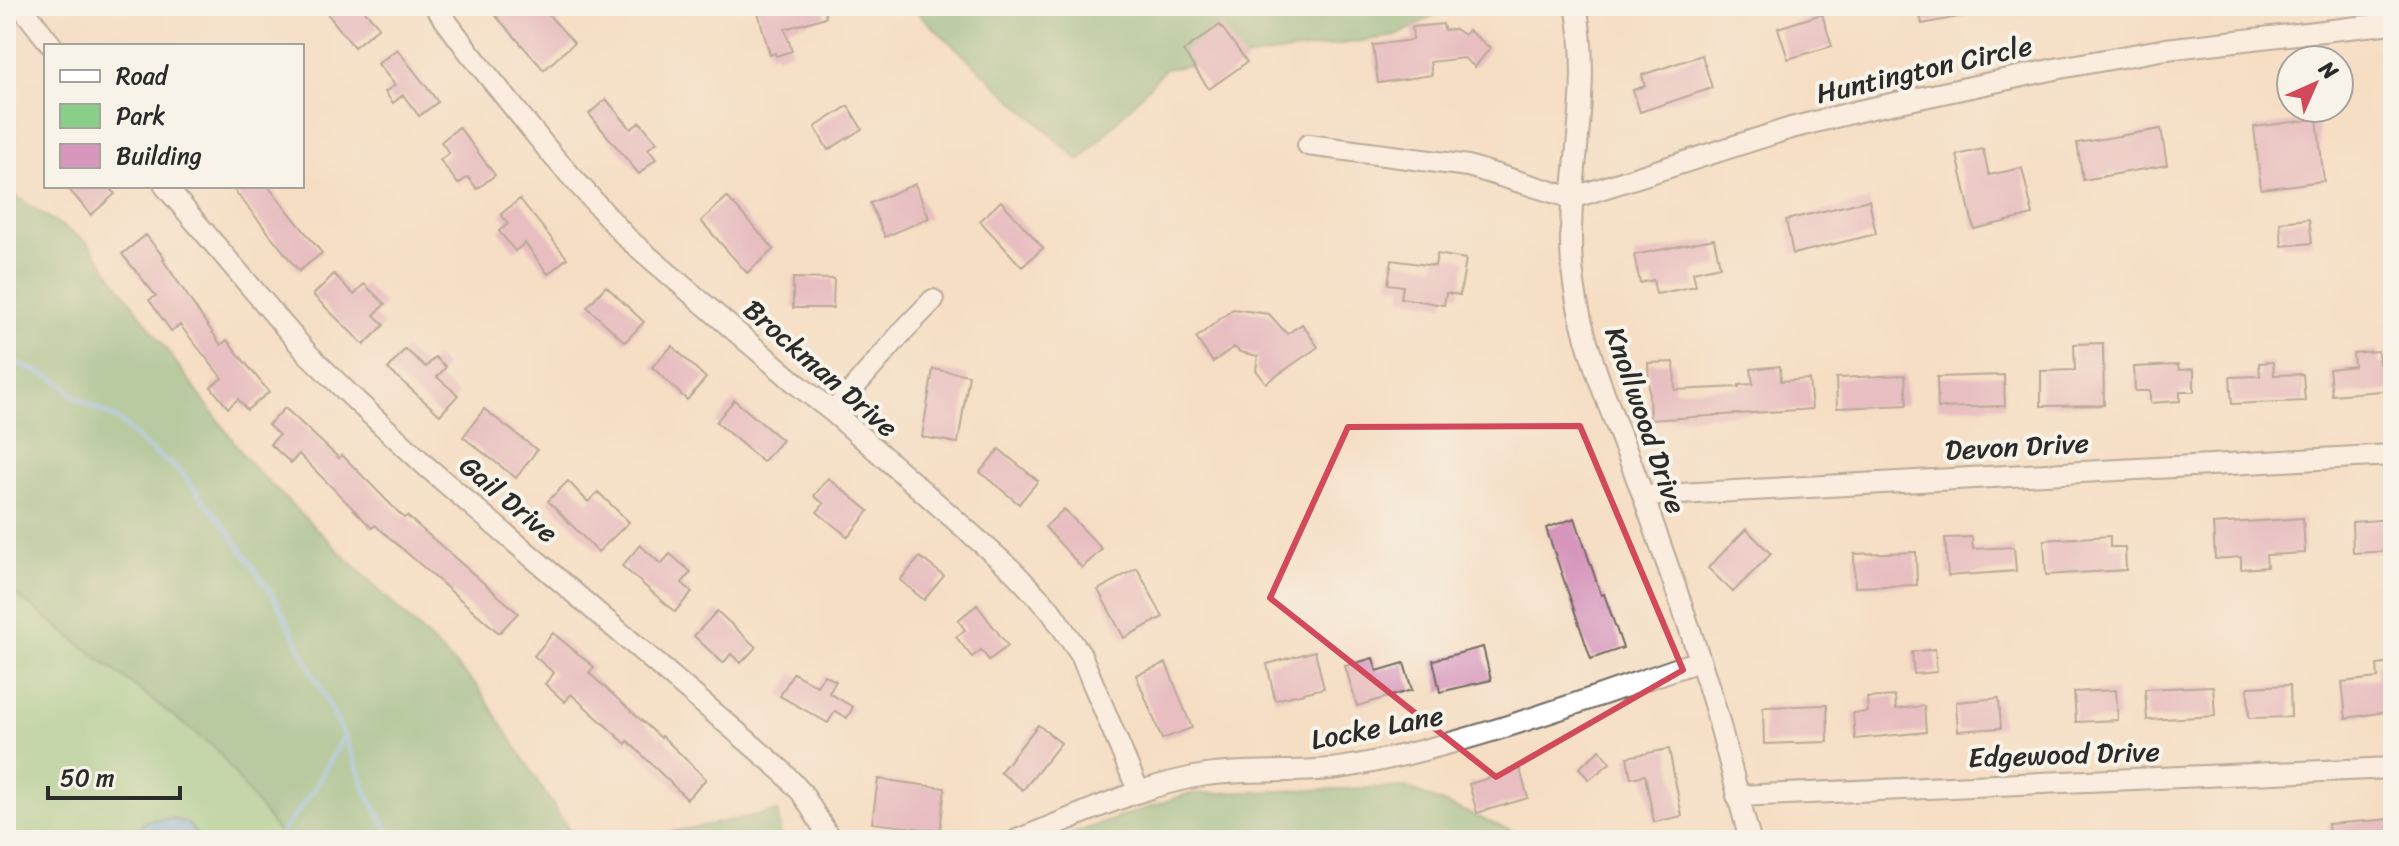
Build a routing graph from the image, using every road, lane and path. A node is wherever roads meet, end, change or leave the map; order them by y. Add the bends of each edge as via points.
1 (21, 6) edge
2 (435, 6) edge
3 (1576, 6) edge
4 (2393, 23) edge
5 (50, 44) edge
6 (1308, 145) dead end
7 (167, 188) edge
8 (1572, 198) junction
9 (933, 300) dead end
10 (833, 412) junction
11 (2393, 455) edge
12 (1643, 496) junction
13 (1699, 661) junction
14 (2393, 768) edge
15 (1138, 790) junction
16 (1737, 796) junction
17 (831, 840) edge
18 (1017, 840) edge
19 (1750, 840) edge

1 - 5 street
2 - 10 street, Brockman Drive via 553,156 627,238
3 - 8 street, Knollwood Drive via 1583,77
4 - 8 street, Huntington Circle via 2166,49 2060,68 1791,128
6 - 8 street via 1468,166
7 - 17 street, Gail Drive via 340,386 781,770
8 - 12 street, Knollwood Drive via 1580,313
9 - 10 street
10 - 15 street, Brockman Drive via 1050,610 1081,655
11 - 12 street, Devon Drive
12 - 13 street, Knollwood Drive
13 - 15 street, Locke Lane via 1536,716 1360,765 1205,775
13 - 16 street, Knollwood Drive
14 - 16 street, Edgewood Drive
15 - 18 street, Locke Lane
16 - 19 street, Knollwood Drive

